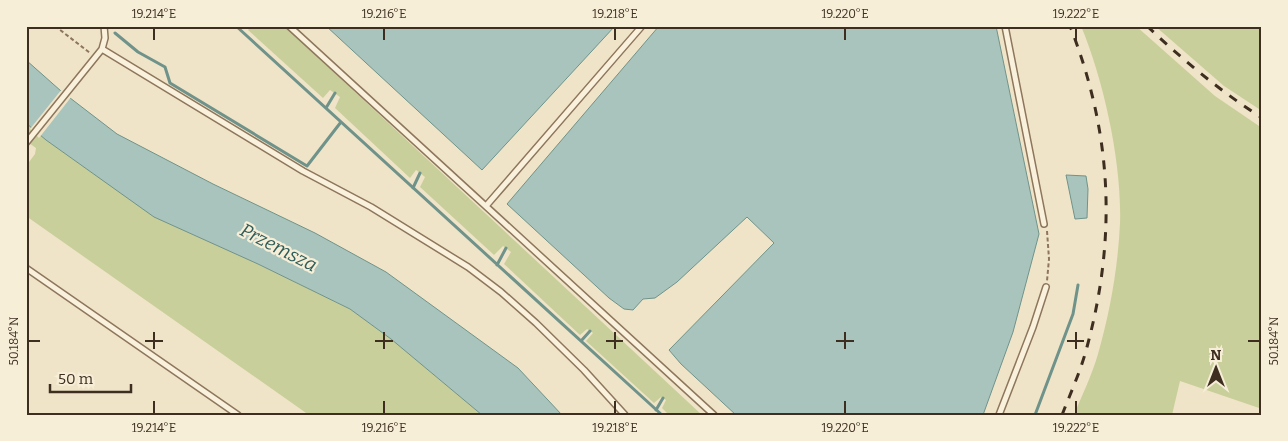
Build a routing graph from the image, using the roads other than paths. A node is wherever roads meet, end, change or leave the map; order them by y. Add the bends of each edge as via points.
1 (104, 26) edge
2 (289, 26) edge
3 (642, 26) edge
4 (1005, 26) edge
5 (102, 49) junction
6 (26, 143) edge
7 (486, 206) junction
8 (1044, 224) dead end
9 (26, 268) edge
10 (1046, 287) road end
11 (238, 415) edge
12 (625, 415) edge
13 (714, 415) edge
14 (999, 415) edge

1 - 5 lane
2 - 7 lane
3 - 7 lane
4 - 8 lane
5 - 6 lane
5 - 12 lane via 468,267 536,323
7 - 13 lane
9 - 11 lane
10 - 14 lane

